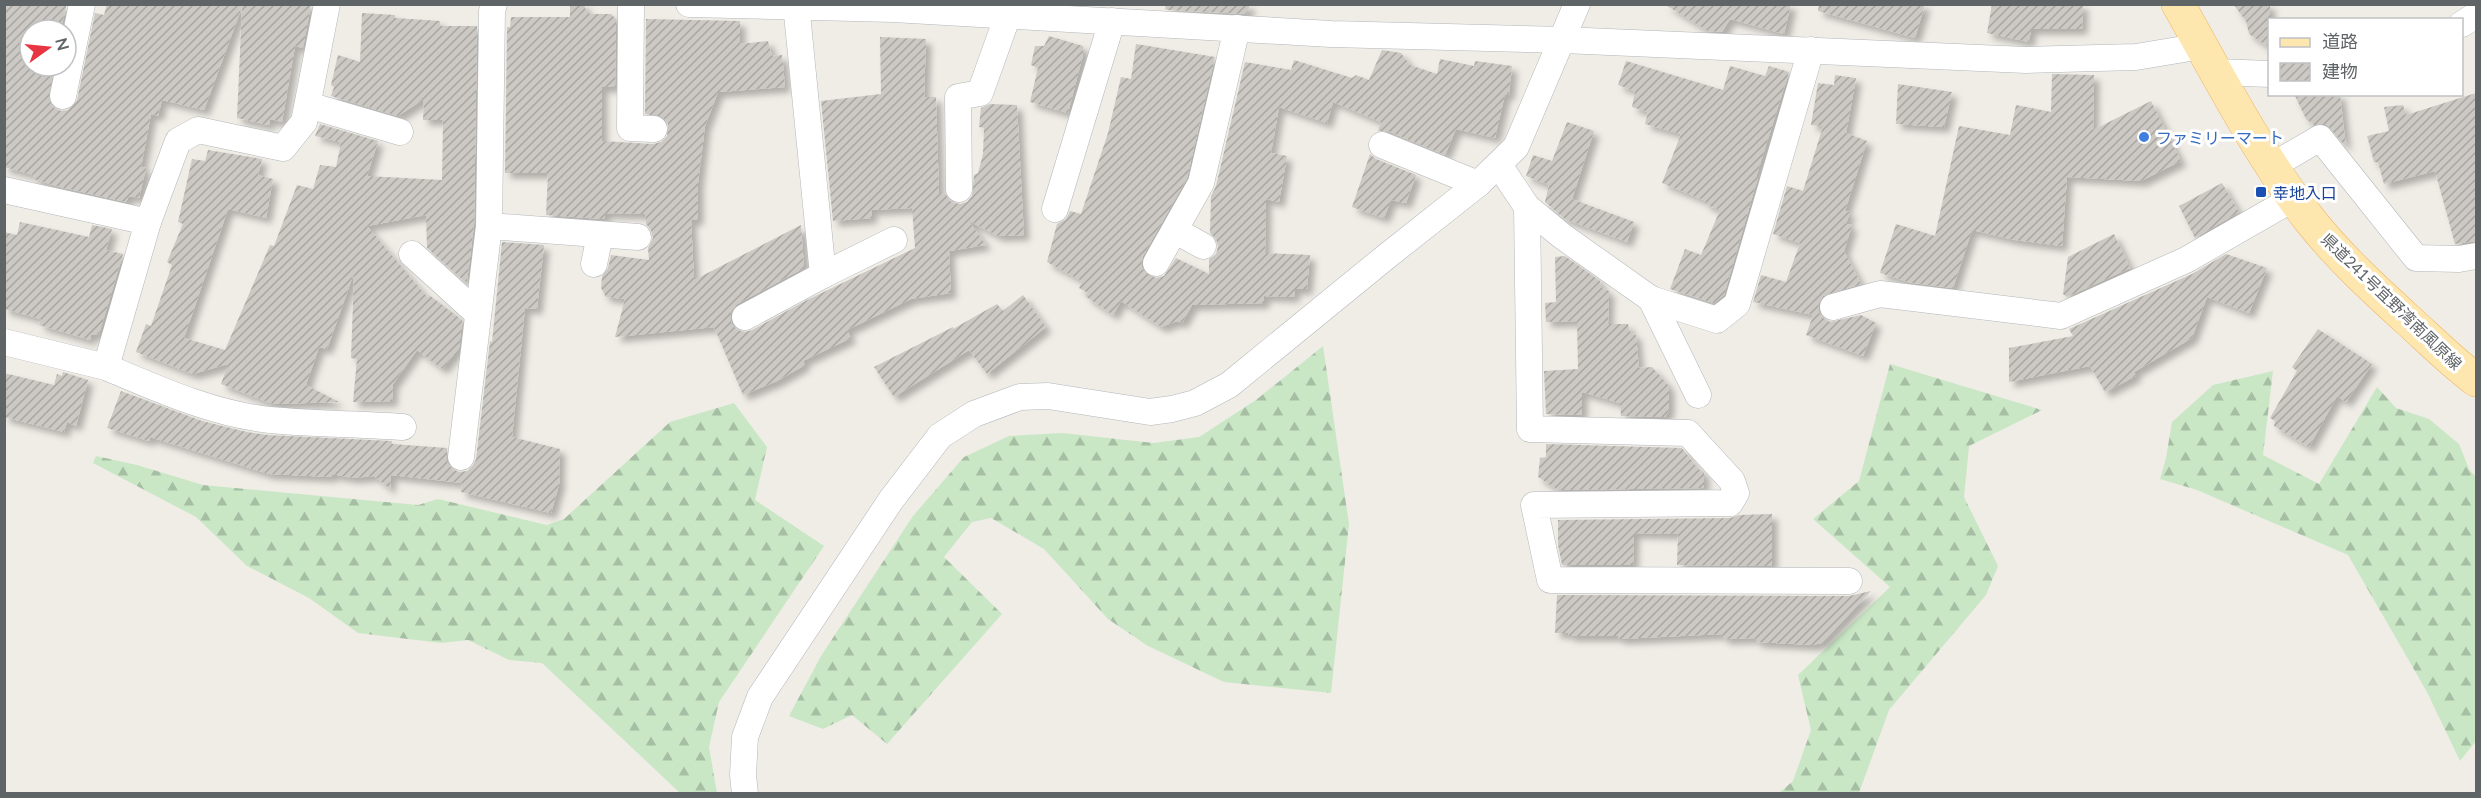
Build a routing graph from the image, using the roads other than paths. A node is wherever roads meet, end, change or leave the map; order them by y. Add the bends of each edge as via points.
1 (82, 4) edge
2 (327, 4) edge
3 (494, 4) edge
4 (631, 4) edge
5 (689, 4) edge
6 (1577, 4) edge
7 (2178, 4) edge
8 (796, 6) edge
9 (1019, 10) edge
10 (2476, 15) edge
11 (1112, 21) junction
12 (2463, 23) edge
13 (1237, 28) junction
14 (1563, 40) junction
15 (1811, 50) junction
16 (2209, 59) junction
17 (2268, 74) edge
18 (63, 96) dead end
19 (308, 105) junction
20 (631, 129) dead end
21 (400, 132) dead end
22 (1382, 145) dead end
23 (1499, 165) junction
24 (2272, 166) junction
25 (1478, 184) junction
26 (959, 189) dead end
27 (4, 190) edge
28 (2294, 198) junction
29 (1527, 207) junction
30 (1055, 209) dead end
31 (148, 222) junction
32 (489, 226) junction
33 (1176, 231) junction
34 (600, 235) junction
35 (638, 237) dead end
36 (894, 240) dead end
37 (1203, 246) dead end
38 (412, 254) dead end
39 (2476, 256) edge
40 (1156, 263) dead end
41 (594, 264) dead end
42 (823, 275) junction
43 (1651, 299) junction
44 (1833, 307) dead end
45 (478, 314) junction
46 (745, 317) dead end
47 (4, 342) edge
48 (106, 367) junction
49 (2476, 380) edge
50 (1698, 395) dead end
51 (403, 427) dead end
52 (461, 458) dead end
53 (1849, 581) dead end
54 (745, 794) edge

1 - 18 street
2 - 19 street
3 - 32 street
4 - 20 street
5 - 8 street
6 - 14 street
7 - 16 main road, 県道241号宜野湾南風原線
8 - 9 street
8 - 42 street
9 - 11 street
9 - 26 street via 980,93 958,97
10 - 12 street
11 - 13 street
11 - 30 street
13 - 14 street
13 - 33 street via 1201,183
14 - 15 street
14 - 23 street via 1516,147
15 - 16 street via 2026,60
15 - 43 street via 1737,304 1717,320
16 - 17 street
16 - 24 main road, 県道241号宜野湾南風原線
19 - 21 street
19 - 31 street via 304,122 283,148 198,130 178,141
22 - 25 street
23 - 25 street
23 - 29 street
24 - 28 main road, 県道241号宜野湾南風原線
24 - 39 street via 2320,138 2416,258
25 - 54 street via 1229,385 1195,403 1150,412 1048,396 1020,397 974,414 940,436 891,500 760,697 745,737
27 - 31 street
28 - 44 street via 2186,260 2061,316 1880,294
28 - 49 main road, 県道241号宜野湾南風原線 via 2343,259
29 - 43 street
29 - 53 street via 1530,429 1688,433 1732,481 1736,493 1730,503 1534,505 1550,580
31 - 48 street
32 - 34 street
32 - 45 street
33 - 37 street
33 - 40 street
34 - 35 street
34 - 41 street
36 - 42 street
38 - 45 street
42 - 46 street
43 - 50 street
45 - 52 street
47 - 48 street
48 - 51 street via 220,410 269,420

